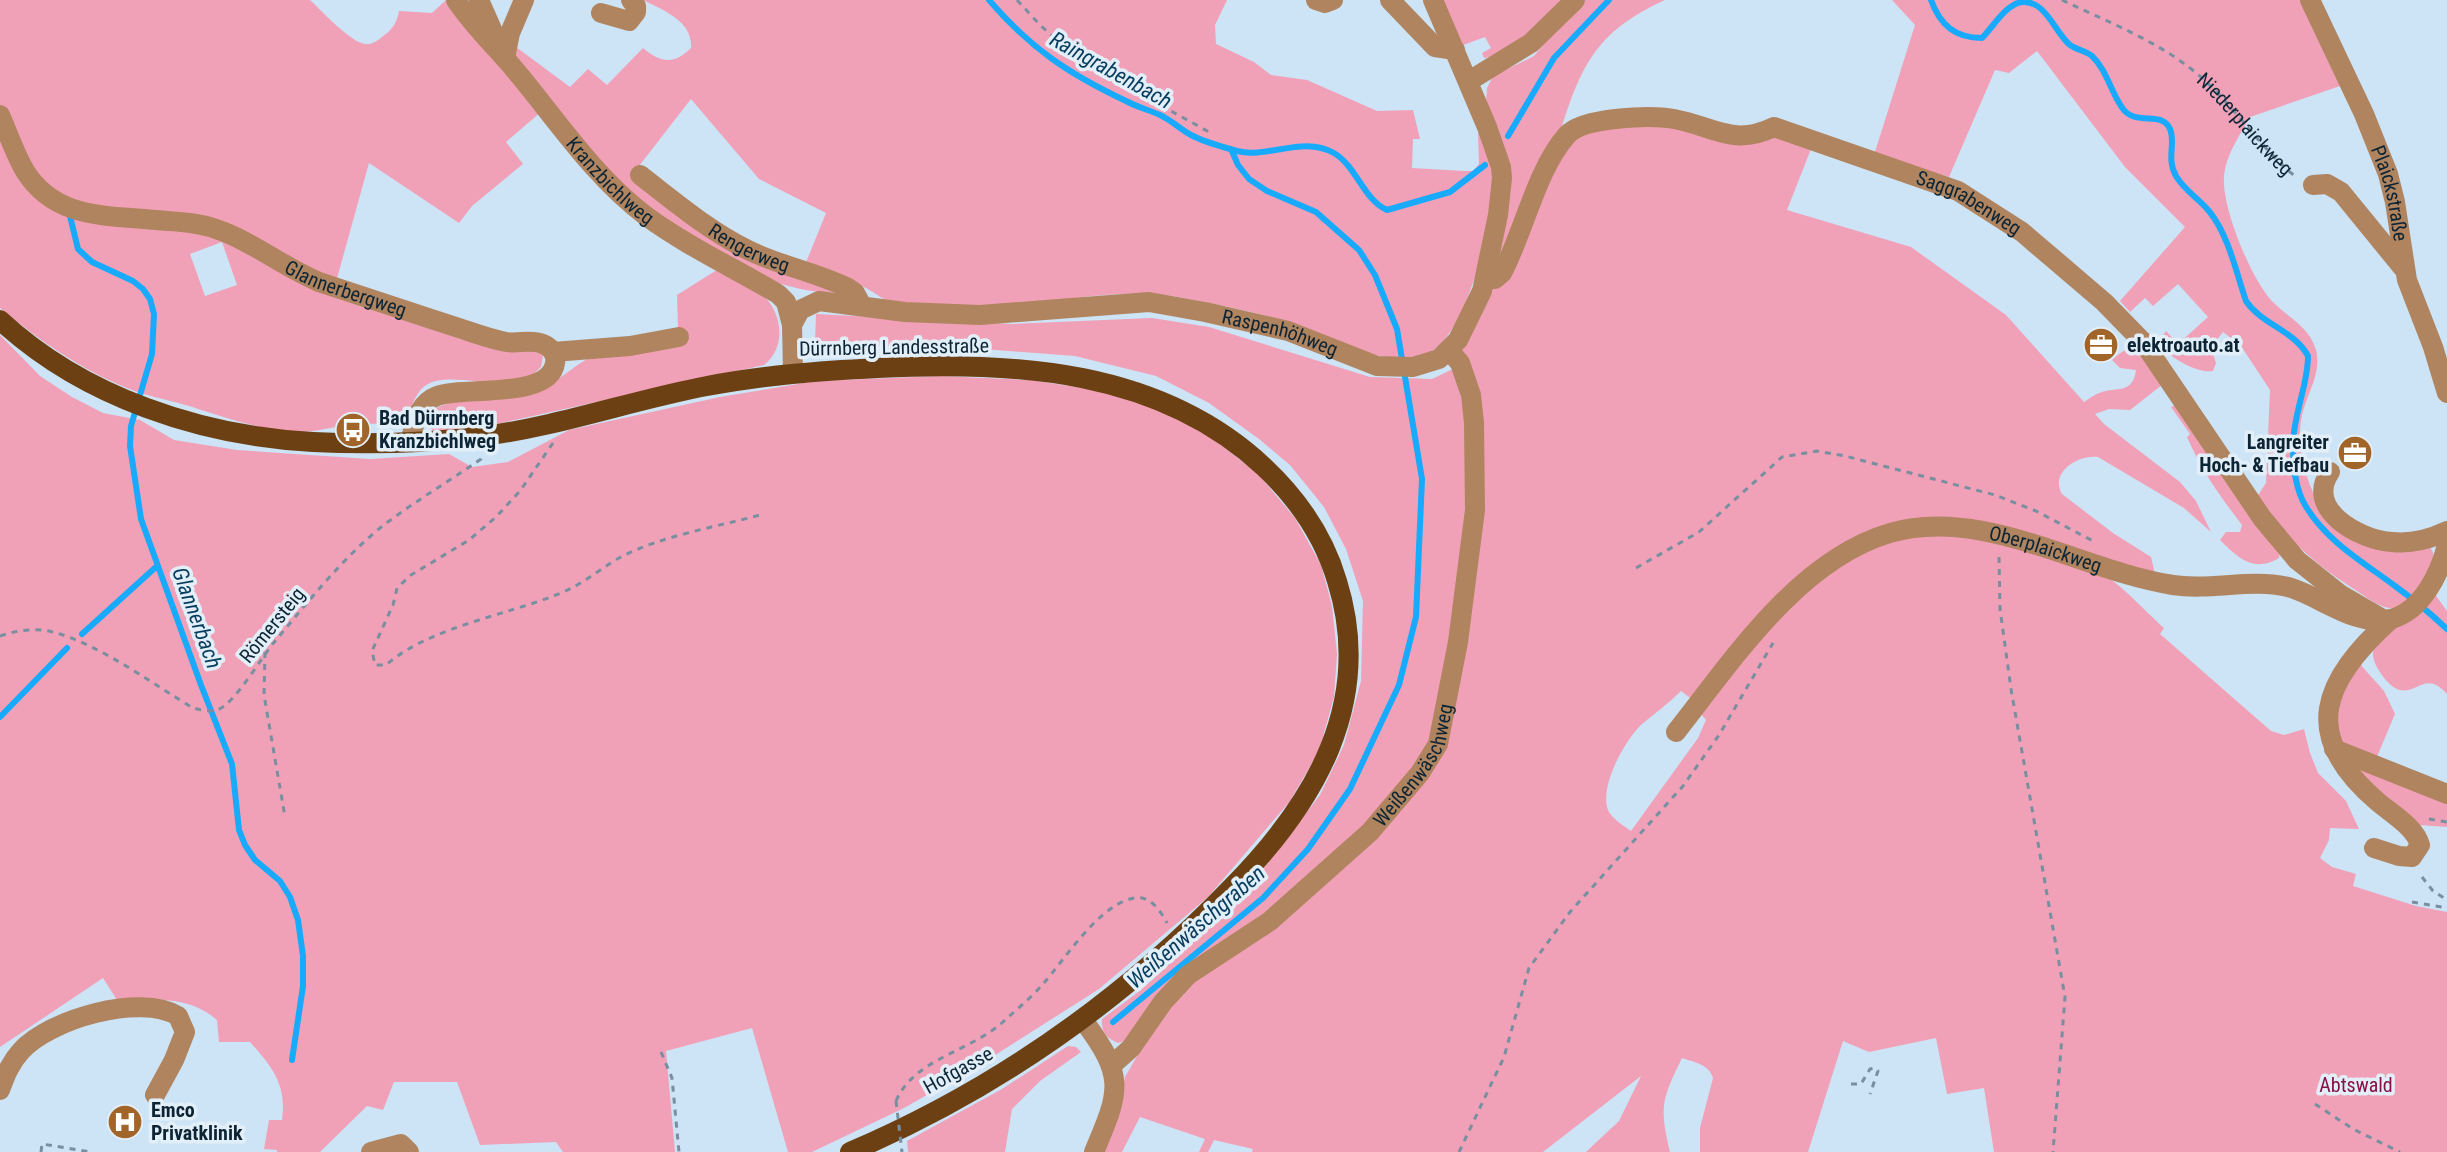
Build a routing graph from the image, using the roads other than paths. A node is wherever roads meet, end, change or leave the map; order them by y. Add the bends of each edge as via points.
1 (456, 0) edge
2 (479, 0) edge
3 (524, 0) edge
4 (631, 0) edge
5 (1316, 0) edge
6 (1333, 0) edge
7 (1390, 0) edge
8 (1433, 0) edge
9 (1575, 0) edge
10 (2310, 0) edge
11 (601, 13) dead end
12 (1455, 50) junction
13 (505, 58) junction
14 (1469, 81) junction
15 (0, 115) edge
16 (640, 175) dead end
17 (2313, 185) road end
18 (2404, 269) junction
19 (1485, 279) junction
20 (770, 289) junction
21 (819, 301) junction
22 (862, 306) junction
23 (0, 320) edge
24 (792, 325) junction
25 (679, 337) dead end
26 (1449, 350) junction
27 (553, 352) junction
28 (793, 373) junction
29 (2447, 393) edge
30 (411, 442) junction
31 (2330, 472) dead end
32 (2447, 531) edge
33 (2447, 545) edge
34 (2388, 620) junction
35 (1676, 732) dead end
36 (2334, 749) junction
37 (2447, 794) edge
38 (2374, 848) dead end
39 (1083, 1020) junction
40 (1112, 1065) junction
41 (0, 1090) edge
42 (155, 1095) dead end
43 (371, 1152) edge
44 (409, 1152) edge
45 (850, 1152) edge
46 (1094, 1152) edge

1 - 13 street, Kranzbichlweg
2 - 13 street
3 - 13 street
4 - 11 street via 636,12 629,21
5 - 6 street
7 - 12 street via 1435,47
8 - 12 street
9 - 14 street via 1531,43
10 - 18 street, Plaickstraße via 2388,174
12 - 14 street
13 - 20 street, Kranzbichlweg via 627,200 684,241
14 - 19 street via 1502,178
15 - 27 street, Glannerbergweg via 24,170 60,206 216,228 319,282 497,340 535,342
16 - 22 street, Rengerweg via 724,237 848,288
17 - 18 street, Niederplaickweg via 2327,184 2341,192
18 - 29 street, Plaickstraße
19 - 26 street via 1468,324
19 - 34 street, Saggrabenweg via 1502,273 1563,141 1575,128 1601,122 1683,121 1734,137 1774,127 1945,186 2022,232 2104,302 2143,342 2262,518 2297,560 2341,595
20 - 21 street, Raspenhöhweg
20 - 24 street, Kranzbichlweg via 786,302
21 - 22 street, Raspenhöhweg
21 - 24 street via 800,310
22 - 26 street, Raspenhöhweg via 980,315 1149,302 1288,331 1391,368 1439,359
23 - 30 main road, Dürrnberg Landesstraße via 72,373 141,406 204,425 307,442
24 - 28 street
25 - 27 street, Glannerbergweg
26 - 40 street, Weißenwäschweg via 1460,363 1471,395 1475,510 1438,744 1370,832 1270,921 1188,975
27 - 30 street via 552,371 535,382 435,396 416,420
28 - 30 main road, Dürrnberg Landesstraße via 704,387 488,435
28 - 39 main road, Dürrnberg Landesstraße via 960,365 1045,371 1098,380 1177,406 1217,428 1279,481 1326,550 1347,623 1350,661 1344,704 1319,775 1254,865 1174,945
31 - 32 street via 2322,498 2335,517 2361,534 2405,542
33 - 34 street via 2438,572 2416,602
34 - 35 street, Oberplaickweg via 2359,617 2289,588 2172,585 2002,537 1922,527 1888,534 1843,554 1805,583 1756,633
34 - 36 street via 2333,691 2329,723
36 - 37 street
36 - 38 street via 2347,774 2413,831 2420,845 2412,857
39 - 40 street
39 - 45 main road, Hofgasse via 956,1100
40 - 46 street via 1111,1110
41 - 42 street via 22,1049 43,1034 76,1019 144,1007 161,1008 184,1023 174,1060
43 - 44 street via 401,1144

